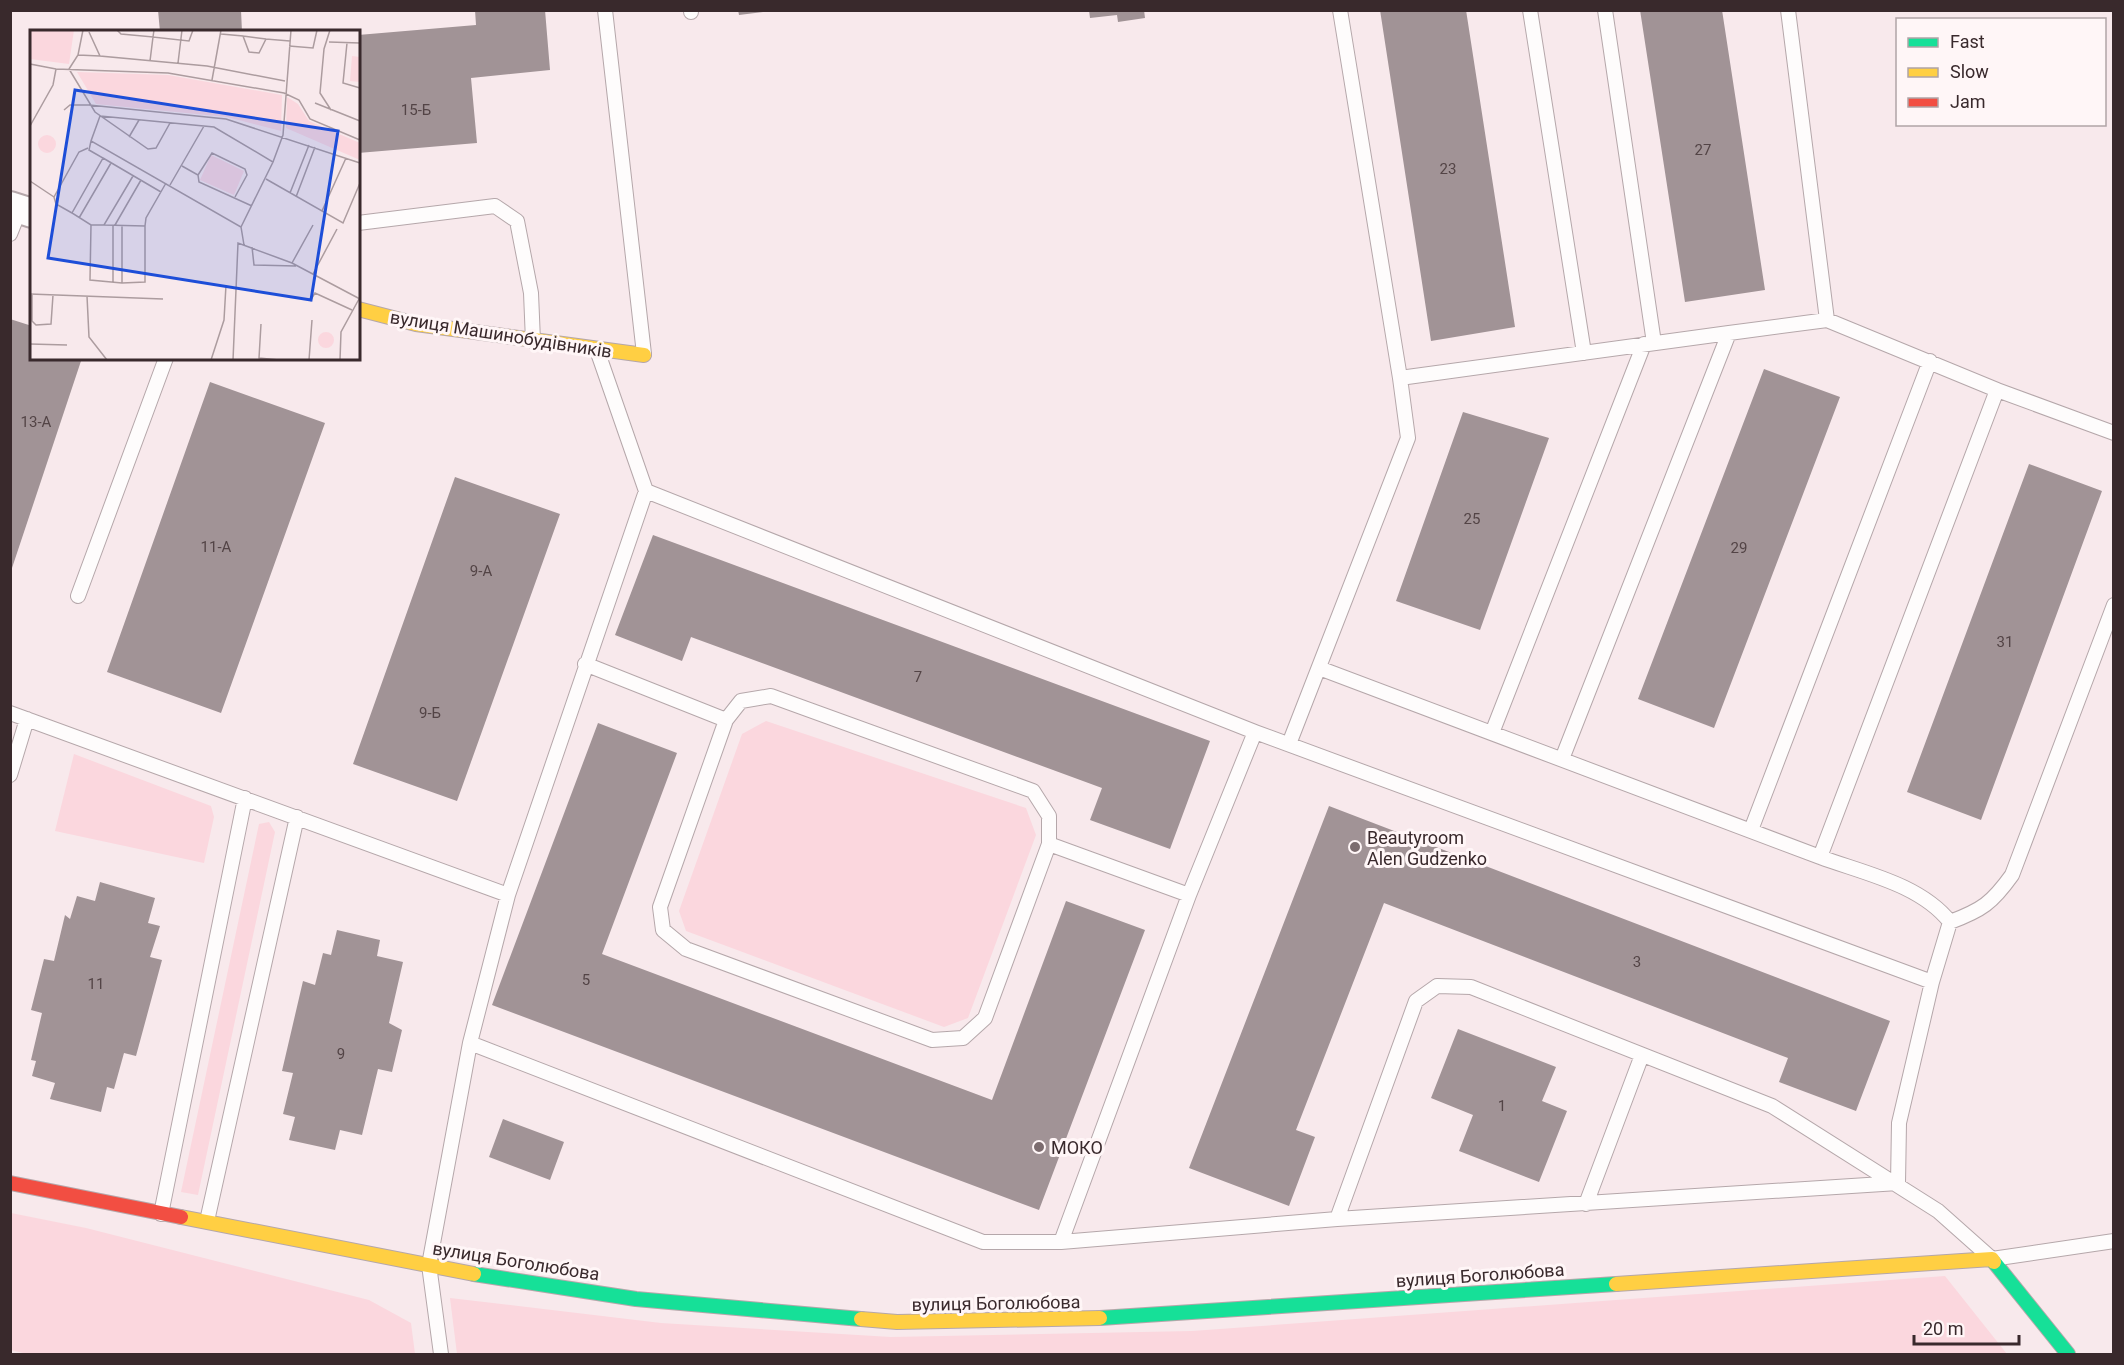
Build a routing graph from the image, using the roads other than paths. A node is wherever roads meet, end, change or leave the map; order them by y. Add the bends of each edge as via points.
1 (605, 10) edge
2 (1340, 10) edge
3 (1530, 10) edge
4 (1605, 10) edge
5 (1788, 10) edge
6 (360, 224) edge
7 (360, 310) edge
8 (1827, 320) junction
9 (1729, 333) junction
10 (532, 341) junction
11 (1648, 344) junction
12 (597, 349) junction
13 (1584, 352) junction
14 (644, 356) joint
15 (165, 360) edge
16 (1930, 361) junction
17 (1400, 378) junction
18 (1997, 390) junction
19 (2114, 433) edge
20 (646, 490) junction
21 (78, 596) dead end
22 (2114, 605) edge
23 (585, 664) junction
24 (1319, 668) junction
25 (10, 712) edge
26 (27, 719) junction
27 (726, 720) junction
28 (1255, 732) junction
29 (1492, 733) junction
30 (1289, 744) junction
31 (1562, 759) junction
32 (10, 775) edge
33 (245, 798) junction
34 (297, 817) junction
35 (1751, 830) junction
36 (1049, 844) junction
37 (1820, 857) junction
38 (508, 895) junction
39 (1189, 896) junction
40 (1950, 922) junction
41 (1932, 982) junction
42 (470, 1043) junction
43 (1642, 1055) junction
44 (1898, 1183) junction
45 (10, 1184) edge
46 (1586, 1204) junction
47 (161, 1215) junction
48 (1337, 1220) junction
49 (207, 1223) junction
50 (2114, 1241) edge
51 (1060, 1242) junction
52 (1992, 1259) junction
53 (429, 1265) junction
54 (441, 1354) edge
55 (2068, 1354) edge

1 - 14 lane
2 - 17 lane
3 - 13 lane
4 - 11 lane
5 - 8 lane
6 - 10 lane via 495,206 517,221 531,293
7 - 10 street, вулиця Машинобудівників via 416,324
8 - 9 lane
8 - 16 lane
9 - 11 lane
9 - 31 lane
10 - 12 street, вулиця Машинобудівників
11 - 13 lane
11 - 29 lane
12 - 14 street, вулиця Машинобудівників
12 - 20 lane
13 - 17 lane
15 - 21 lane
16 - 18 lane
16 - 35 lane
17 - 24 lane via 1408,438
18 - 19 lane
18 - 37 lane
20 - 23 lane
20 - 28 lane
22 - 40 lane via 2012,875 1995,899
23 - 27 lane
23 - 38 lane
24 - 29 lane
24 - 30 lane
25 - 26 lane
26 - 32 lane
26 - 33 lane
27 - 36 lane via 741,701 771,696 1033,791 1049,816
27 - 36 lane via 660,907 663,930 686,949 932,1040 963,1038 985,1018
28 - 30 lane
28 - 39 lane
29 - 31 lane
30 - 41 lane
31 - 35 lane
33 - 34 lane
33 - 47 lane
34 - 38 lane
34 - 49 lane
35 - 37 lane
36 - 39 lane
37 - 40 lane via 1922,896
38 - 42 lane
39 - 51 lane
40 - 41 lane
41 - 44 lane via 1899,1123
42 - 51 lane via 983,1242
42 - 53 lane
43 - 44 lane via 1772,1106
43 - 46 lane
43 - 48 lane via 1471,987 1437,986 1416,1001
44 - 46 lane
44 - 52 lane via 1938,1211
45 - 47 street, вулиця Боголюбова
46 - 48 lane
47 - 49 street, вулиця Боголюбова
48 - 51 lane
49 - 53 street, вулиця Боголюбова
50 - 52 lane
52 - 53 street, вулиця Боголюбова via 1126,1317 897,1322 636,1299
52 - 55 street
53 - 54 lane

